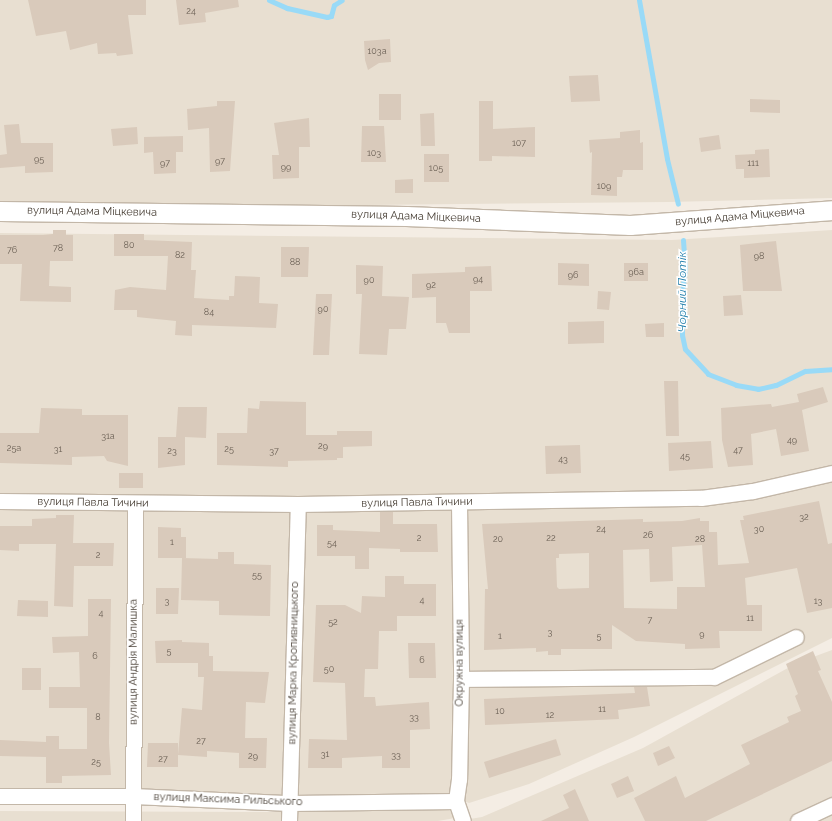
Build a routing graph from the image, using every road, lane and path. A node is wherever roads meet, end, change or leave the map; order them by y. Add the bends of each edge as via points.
1 (832, 210) edge
2 (0, 211) edge
3 (832, 473) edge
4 (0, 501) edge
5 (135, 503) junction
6 (459, 503) junction
7 (298, 504) junction
8 (796, 637) dead end
9 (461, 679) junction
10 (0, 796) edge
11 (133, 796) junction
12 (456, 801) junction
13 (290, 804) junction
14 (832, 805) edge
15 (133, 821) edge
16 (290, 821) edge
17 (463, 821) edge
18 (798, 821) edge

1 - 2 street, вулиця Адама Міцкевича via 670,223 609,224 406,216
3 - 6 street, вулиця Павла Тичини via 753,491 701,498
4 - 5 street, вулиця Павла Тичини
5 - 7 street, вулиця Павла Тичини
5 - 11 street, вулиця Андрія Малишка
6 - 7 street, вулиця Павла Тичини
6 - 9 street, Окружна вулиця
7 - 13 street, вулиця Марка Кропивницького
8 - 9 street via 714,677
9 - 12 street, Окружна вулиця via 459,779
10 - 11 street, вулиця Максима Рильського
11 - 13 street, вулиця Максима Рильського
11 - 15 street, вулиця Андрія Малишка
12 - 13 street, вулиця Максима Рильського
12 - 17 street, Окружна вулиця
13 - 16 street, вулиця Марка Кропивницького
14 - 18 street

